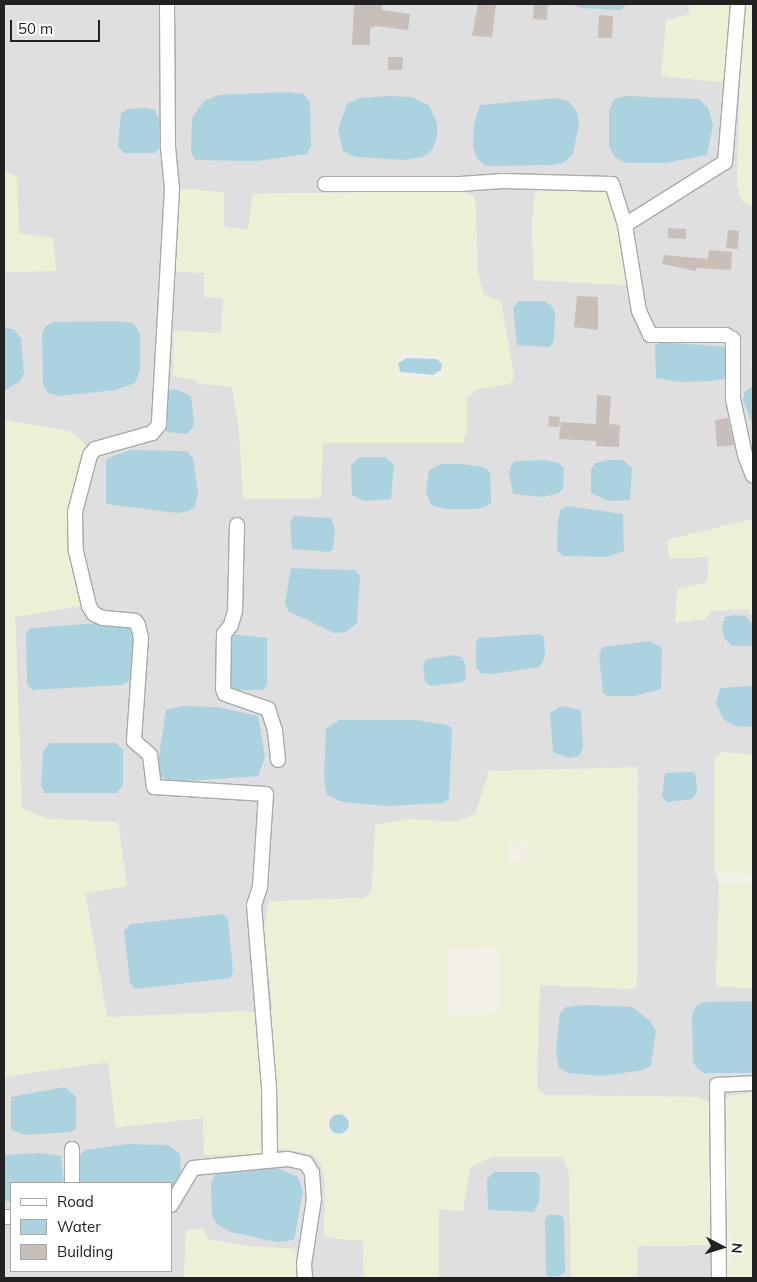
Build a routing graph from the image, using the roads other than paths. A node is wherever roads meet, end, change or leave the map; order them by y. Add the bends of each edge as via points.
1 (167, 4) edge
2 (738, 4) edge
3 (325, 184) dead end
4 (625, 225) junction
5 (753, 476) edge
6 (237, 525) dead end
7 (278, 760) dead end
8 (753, 1083) edge
9 (72, 1148) dead end
10 (270, 1160) junction
11 (72, 1182) edge
12 (172, 1203) edge
13 (305, 1278) edge
14 (719, 1278) edge

1 - 10 street via 168,147 172,189 160,425 152,433 95,449 90,455 75,512 76,551 89,606 94,614 102,618 135,621 138,625 141,638 134,741 150,754 154,787 266,794 260,887 254,904 269,1086
2 - 4 street via 725,162
3 - 4 street via 503,181 612,184
4 - 5 street via 639,311 650,334 726,335 733,339 733,399
6 - 7 street via 235,611 232,626 224,634 223,689 226,694 268,709 275,731
8 - 14 street via 716,1085
9 - 11 street
10 - 12 street via 193,1168
10 - 13 street via 306,1163 312,1172 314,1199 304,1264

